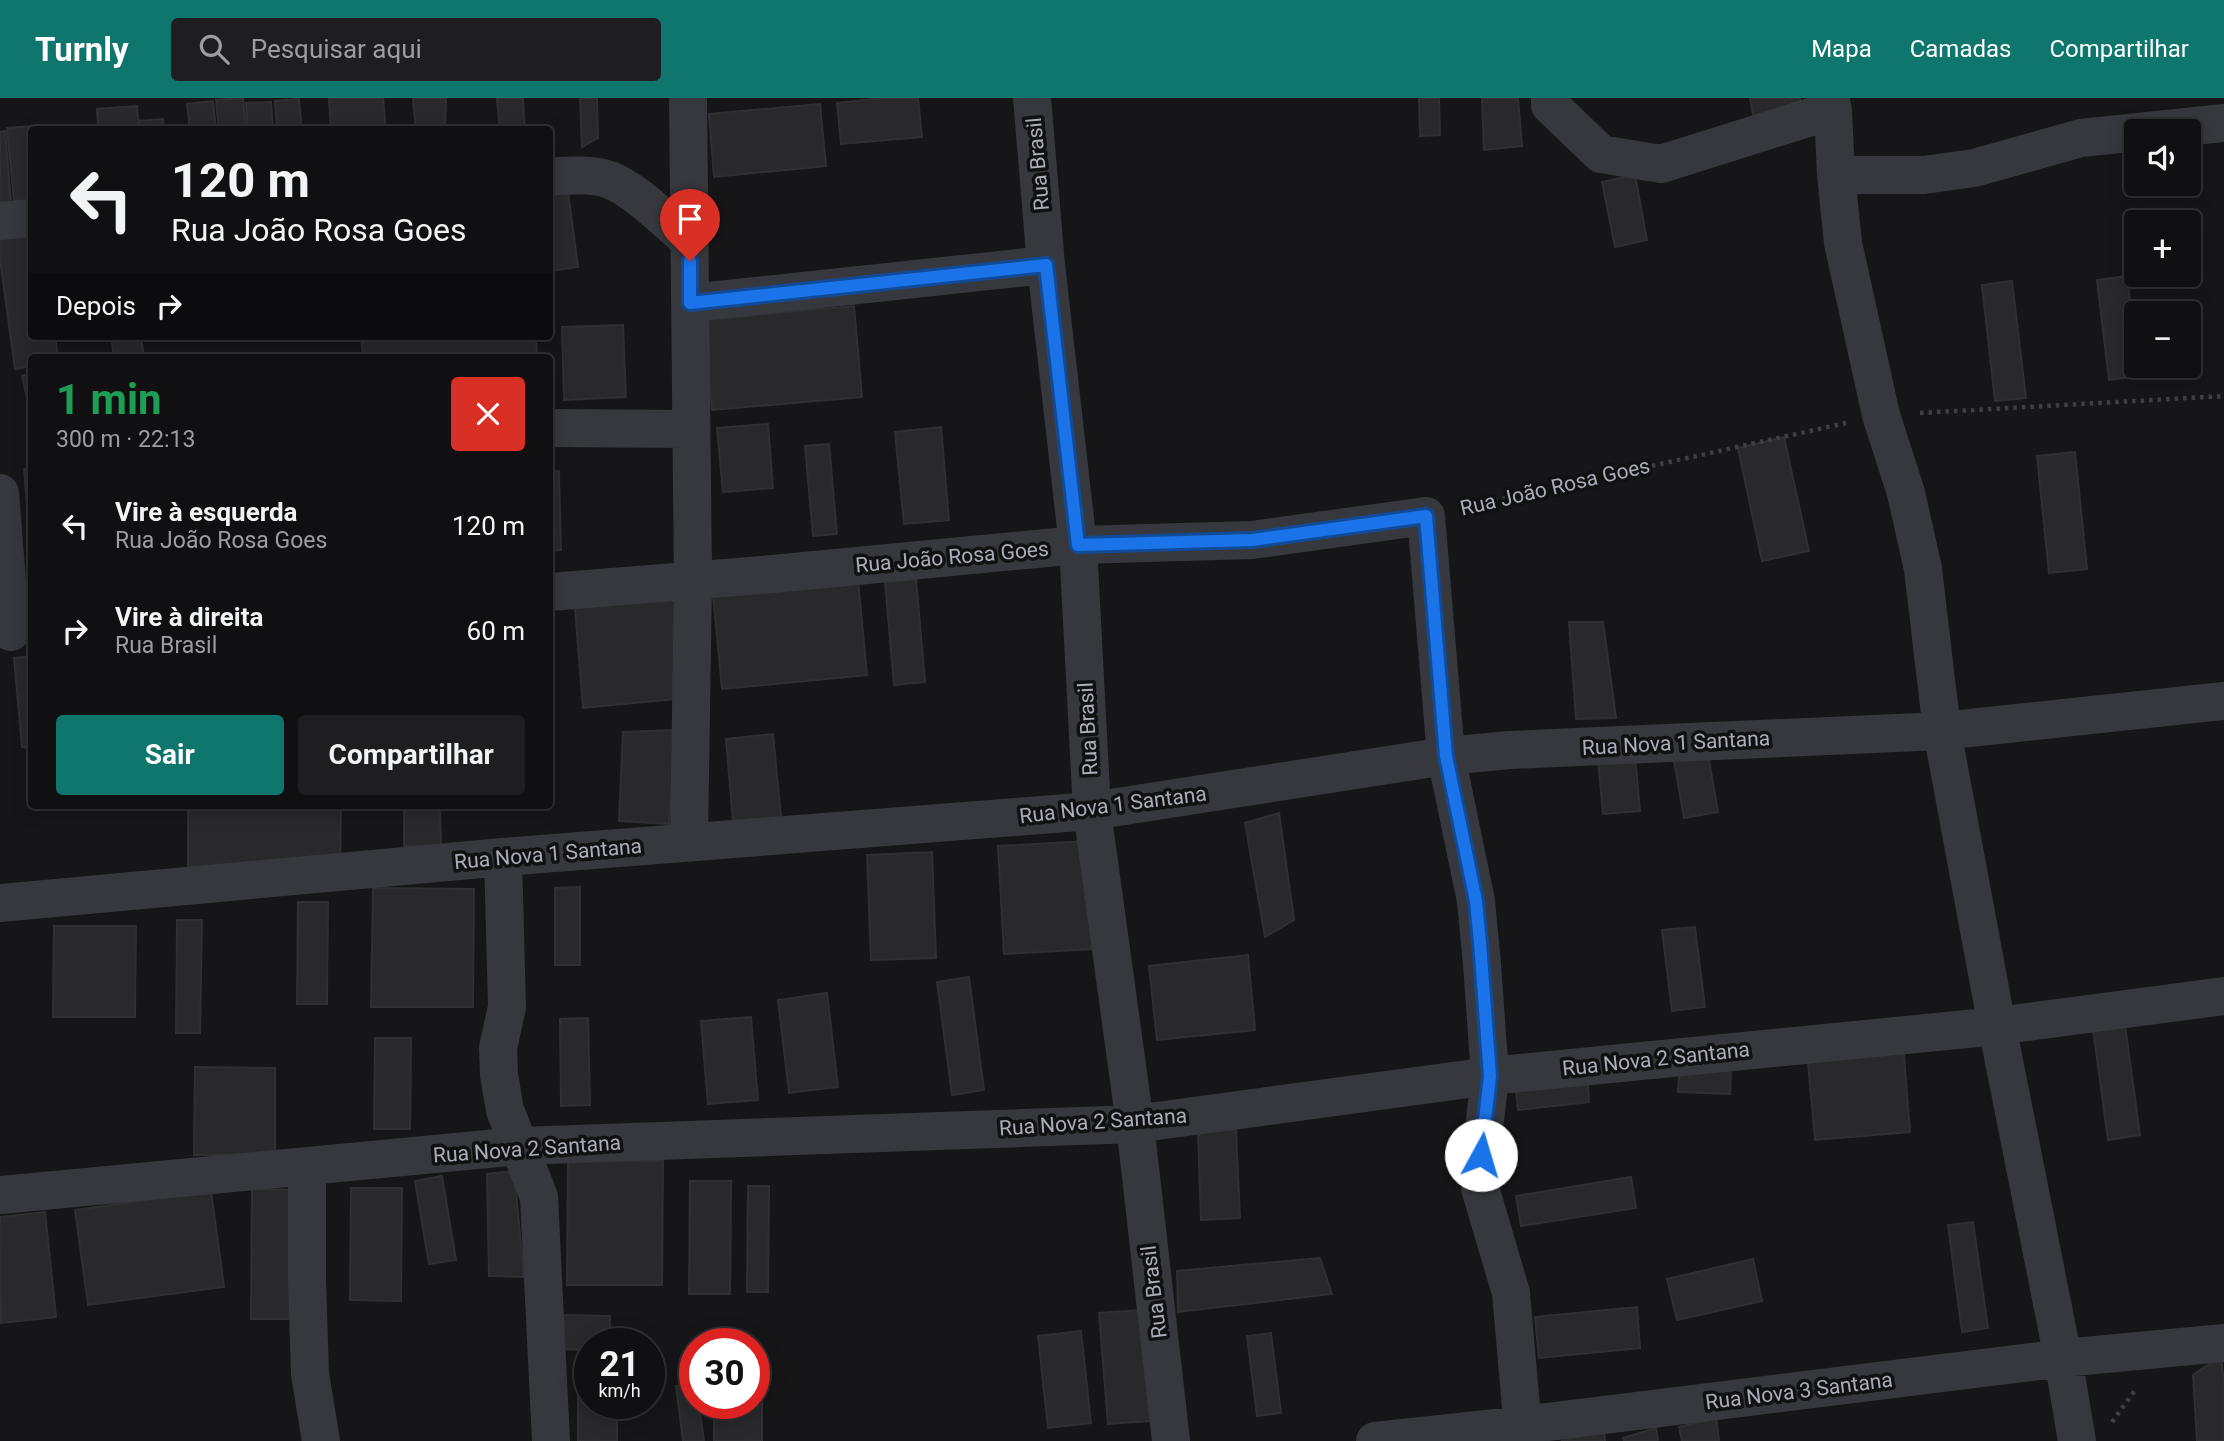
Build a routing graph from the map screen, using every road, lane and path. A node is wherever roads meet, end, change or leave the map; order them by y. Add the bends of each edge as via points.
1 (688, 98) edge
2 (1032, 98) edge
3 (1550, 98) edge
4 (1831, 104) edge
5 (2224, 123) edge
6 (1836, 175) junction
7 (553, 176) edge
8 (28, 218) edge
9 (0, 221) edge
10 (690, 241) junction
11 (1046, 265) junction
12 (690, 303) junction
13 (2224, 396) edge
14 (1881, 415) junction
15 (553, 428) edge
16 (691, 429) junction
17 (0, 494) edge
18 (1426, 516) junction
19 (1078, 545) junction
20 (693, 581) junction
21 (553, 592) edge
22 (14, 632) edge
23 (2224, 701) edge
24 (1941, 731) junction
25 (1446, 756) junction
26 (1092, 811) junction
27 (689, 842) junction
28 (503, 857) junction
29 (0, 903) edge
30 (2224, 996) edge
31 (1997, 1026) junction
32 (1490, 1076) junction
33 (1135, 1124) junction
34 (520, 1146) junction
35 (307, 1167) junction
36 (0, 1195) edge
37 (2224, 1343) edge
38 (2164, 1349) junction
39 (2063, 1358) junction
40 (1524, 1433) edge
41 (2092, 1436) edge
42 (321, 1441) edge
43 (551, 1441) edge
44 (1171, 1441) edge
45 (1375, 1441) edge

1 - 10 street
2 - 11 street, Rua Brasil
3 - 4 street via 1550,105 1601,154 1661,164
4 - 6 street
5 - 6 street via 2081,138 1975,168 1924,175
6 - 14 street via 1843,243
7 - 10 street via 610,180
8 - 9 street
10 - 12 street
11 - 12 street
11 - 19 street, Rua Brasil
12 - 16 street
13 - 14 path, Rua João Rosa Goes
14 - 18 path, Rua João Rosa Goes
14 - 24 street via 1906,493 1923,569
15 - 16 street
16 - 20 street
17 - 22 street
18 - 19 street, Rua João Rosa Goes via 1252,540
18 - 25 street
19 - 20 street, Rua João Rosa Goes
19 - 26 street, Rua Brasil
20 - 21 street, Rua João Rosa Goes
20 - 27 street
23 - 24 street, Rua Nova 1 Santana
24 - 25 street, Rua Nova 1 Santana
24 - 31 street
25 - 26 street, Rua Nova 1 Santana
25 - 32 street via 1476,901
26 - 27 street, Rua Nova 1 Santana
26 - 33 street, Rua Brasil
27 - 28 street, Rua Nova 1 Santana
28 - 29 street, Rua Nova 1 Santana
28 - 34 street via 507,1007 498,1048 499,1075 505,1110
30 - 31 street, Rua Nova 2 Santana
31 - 32 street, Rua Nova 2 Santana
31 - 39 street
32 - 33 street, Rua Nova 2 Santana
32 - 40 street via 1480,1188 1511,1293
33 - 34 street, Rua Nova 2 Santana
33 - 44 street, Rua Brasil
34 - 35 street, Rua Nova 2 Santana
34 - 43 street via 539,1198
35 - 36 street, Rua Nova 2 Santana
35 - 42 street via 310,1374
37 - 38 street, Rua Nova 3 Santana
38 - 39 street, Rua Nova 3 Santana
38 - 41 path
39 - 40 street, Rua Nova 3 Santana
39 - 41 street
40 - 45 street, Rua Nova 3 Santana

